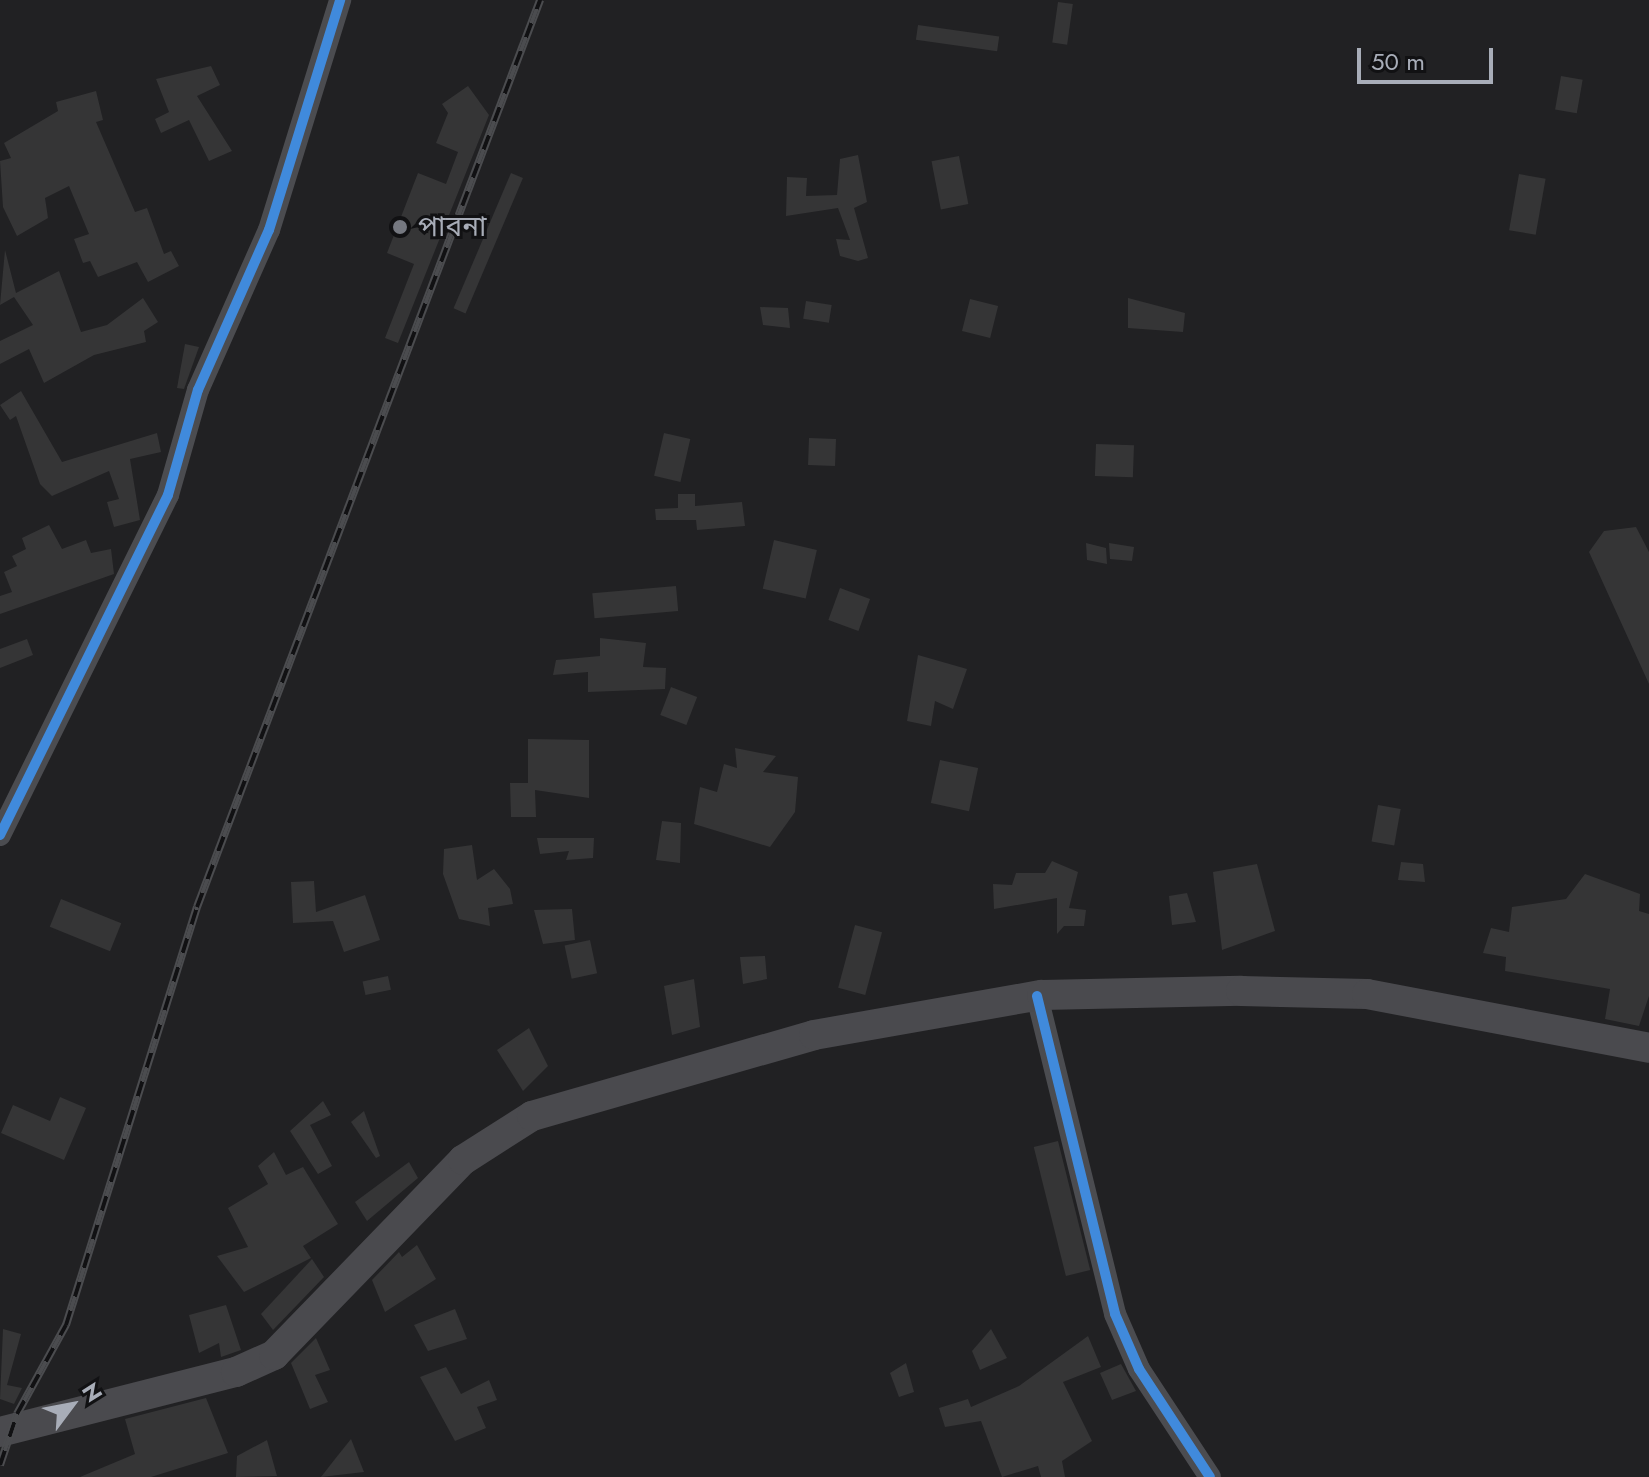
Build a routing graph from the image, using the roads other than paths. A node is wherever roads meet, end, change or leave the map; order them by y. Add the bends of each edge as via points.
1 (340, 0) edge
2 (0, 835) edge
3 (1037, 996) junction
4 (1649, 1048) edge
5 (0, 1432) edge
6 (1210, 1477) edge

1 - 2 street via 269,230 198,390 168,495
3 - 4 main road via 1367,994
3 - 5 main road via 814,1035 532,1116 463,1160 274,1355 236,1372
3 - 6 street via 1115,1314 1139,1369

